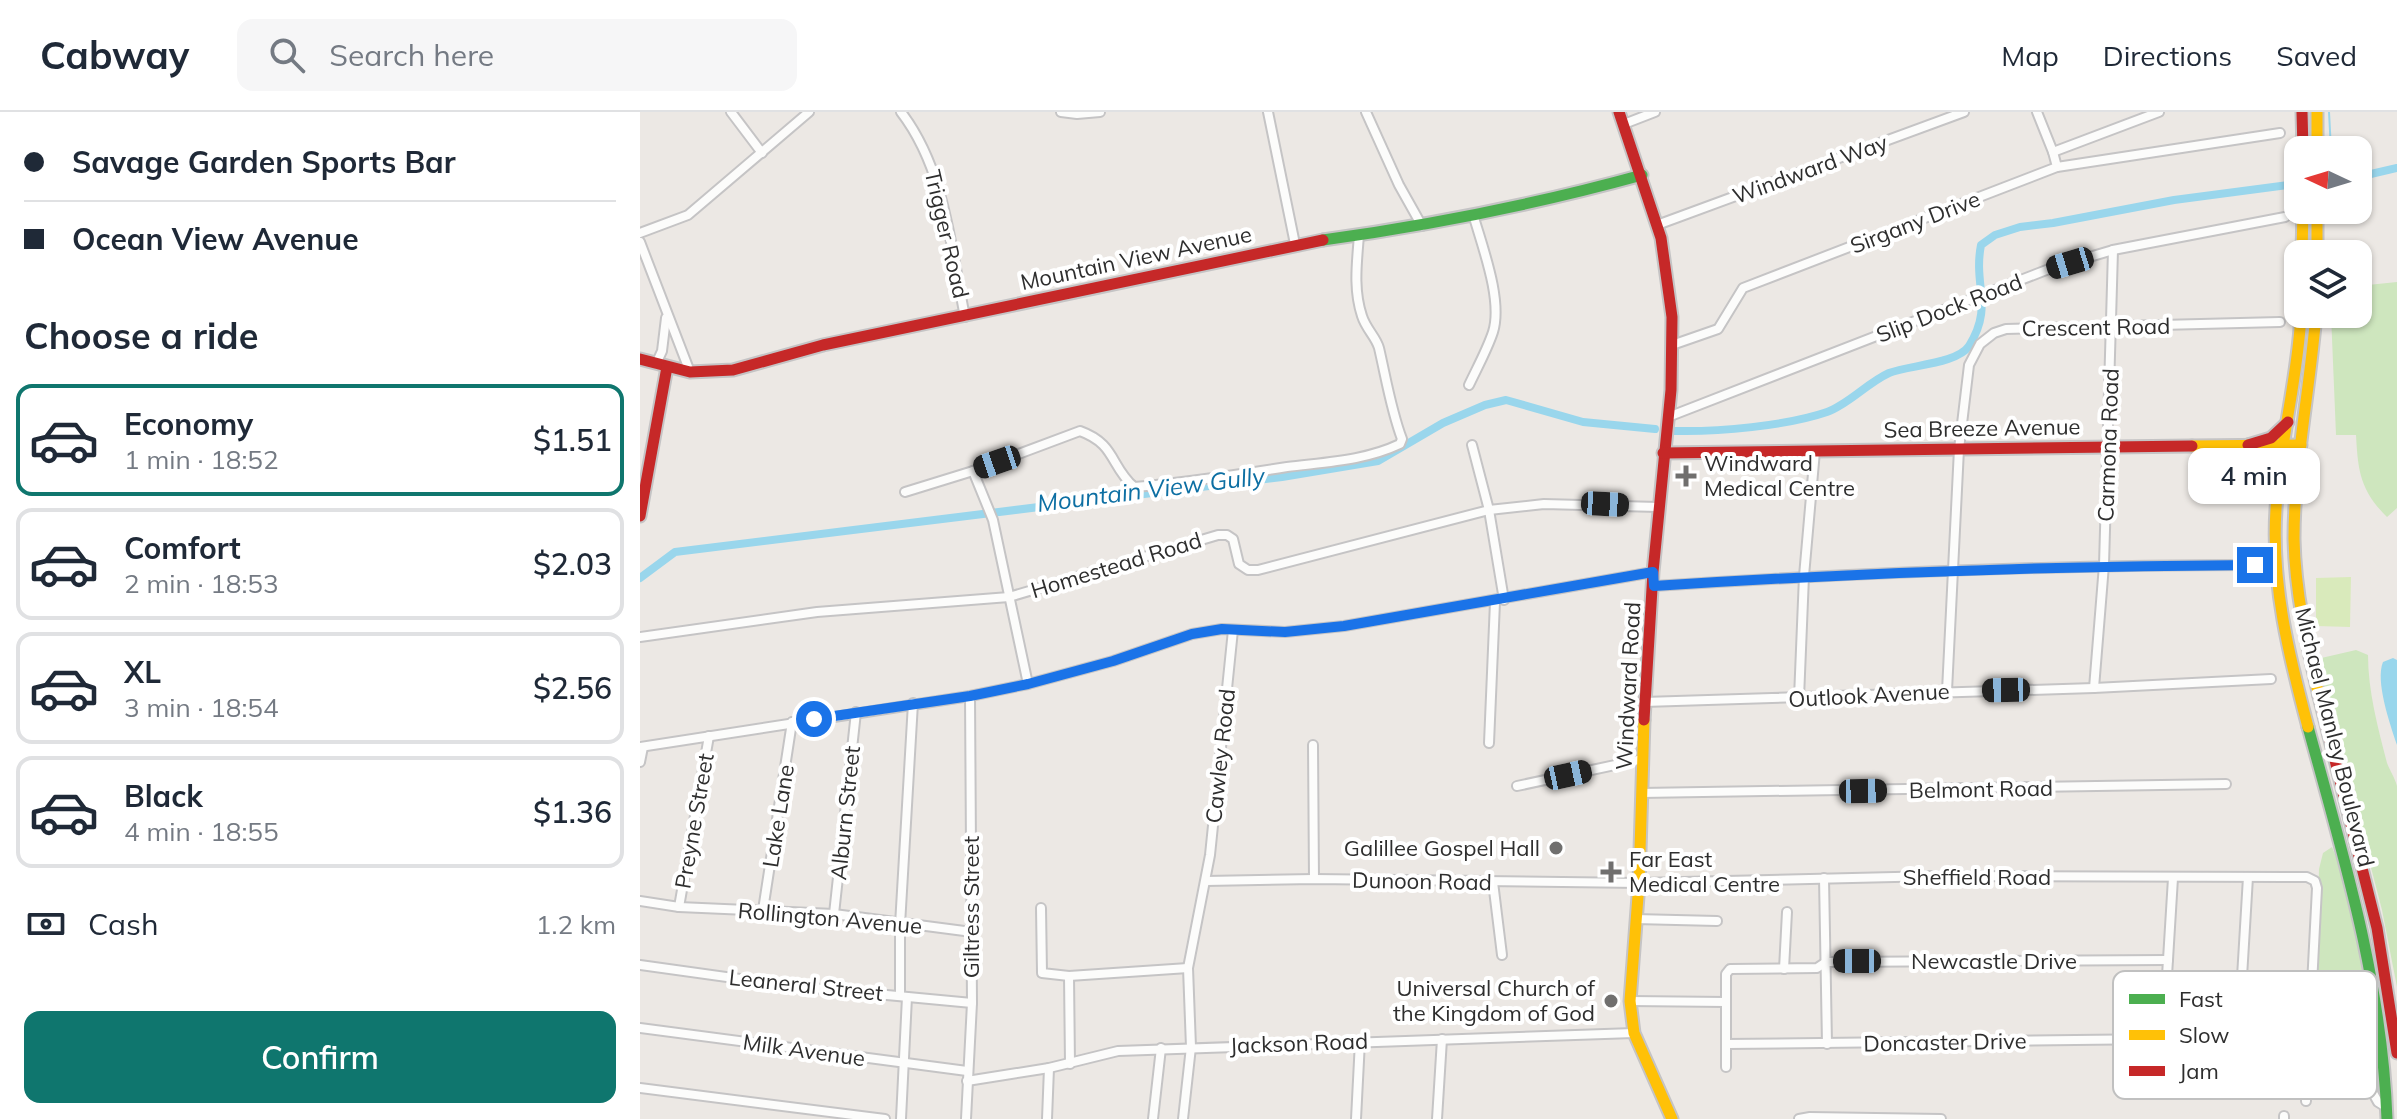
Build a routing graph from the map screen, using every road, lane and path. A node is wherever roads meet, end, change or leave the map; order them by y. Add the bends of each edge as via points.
1 (731, 112) edge
2 (809, 112) edge
3 (901, 112) edge
4 (1061, 112) edge
5 (1100, 112) edge
6 (1268, 112) edge
7 (1366, 112) edge
8 (1619, 112) edge
9 (1655, 112) edge
10 (1964, 112) edge
11 (2037, 112) edge
12 (2159, 112) edge
13 (2302, 112) edge
14 (2317, 112) edge
15 (1624, 124) junction
16 (2280, 133) dead end
17 (2303, 136) edge
18 (2317, 136) edge
19 (2053, 152) junction
20 (762, 153) junction
21 (2057, 167) junction
22 (1642, 175) junction
23 (1473, 214) junction
24 (2284, 217) edge
25 (1657, 225) junction
26 (1422, 226) junction
27 (640, 233) edge
28 (1359, 235) junction
29 (640, 242) edge
30 (1295, 244) junction
31 (2113, 250) junction
32 (665, 313) junction
33 (965, 317) junction
34 (2280, 322) dead end
35 (2112, 327) junction
36 (2300, 328) edge
37 (2314, 328) edge
38 (1672, 345) junction
39 (640, 359) edge
40 (662, 365) junction
41 (690, 372) junction
42 (1469, 385) dead end
43 (1668, 417) junction
44 (2290, 419) junction
45 (1472, 445) dead end
46 (2248, 445) junction
47 (2284, 445) junction
48 (2301, 445) junction
49 (2108, 446) junction
50 (1959, 449) junction
51 (1815, 451) junction
52 (1663, 453) junction
53 (973, 471) junction
54 (2278, 479) junction
55 (905, 492) dead end
56 (1658, 507) junction
57 (1489, 510) junction
58 (640, 516) edge
59 (2104, 565) junction
60 (2255, 565) dead end
61 (1953, 570) junction
62 (1653, 572) junction
63 (1804, 576) junction
64 (1654, 586) junction
65 (1009, 597) junction
66 (1500, 601) junction
67 (1233, 630) junction
68 (640, 637) edge
69 (2271, 679) dead end
70 (1028, 684) junction
71 (2094, 688) junction
72 (1947, 691) junction
73 (970, 696) junction
74 (1799, 698) junction
75 (1644, 702) junction
76 (913, 703) junction
77 (856, 712) junction
78 (792, 722) junction
79 (709, 736) junction
80 (1489, 743) dead end
81 (1313, 745) dead end
82 (641, 747) edge
83 (1643, 759) junction
84 (640, 762) edge
85 (2226, 784) dead end
86 (1517, 786) dead end
87 (1641, 793) junction
88 (2248, 877) junction
89 (1824, 878) junction
90 (2173, 878) junction
91 (1314, 879) junction
92 (1206, 881) junction
93 (1493, 882) junction
94 (1639, 883) junction
95 (640, 901) edge
96 (679, 907) junction
97 (1041, 908) dead end
98 (763, 910) junction
99 (1787, 912) dead end
100 (834, 914) junction
101 (1635, 919) junction
102 (1717, 921) dead end
103 (900, 925) junction
104 (972, 932) junction
105 (1502, 955) dead end
106 (2168, 960) junction
107 (1826, 962) junction
108 (640, 965) edge
109 (1188, 968) junction
110 (1784, 969) junction
111 (2168, 971) edge
112 (2242, 971) edge
113 (2312, 971) edge
114 (2372, 971) edge
115 (1069, 976) junction
116 (903, 996) junction
117 (2377, 1000) edge
118 (1630, 1001) junction
119 (1726, 1002) junction
120 (972, 1003) junction
121 (640, 1028) edge
122 (1634, 1033) junction
123 (1442, 1039) junction
124 (2113, 1040) edge
125 (1360, 1041) junction
126 (1726, 1044) junction
127 (1827, 1044) junction
128 (1191, 1047) junction
129 (1161, 1048) junction
130 (2397, 1053) edge
131 (904, 1063) junction
132 (1070, 1064) junction
133 (1726, 1067) dead end
134 (1049, 1068) junction
135 (967, 1076) junction
136 (640, 1088) edge
137 (2387, 1114) edge
138 (885, 1119) edge
139 (901, 1119) edge
140 (966, 1119) edge
141 (1047, 1119) edge
142 (1153, 1119) edge
143 (1183, 1119) edge
144 (1356, 1119) edge
145 (1437, 1119) edge
146 (1672, 1119) edge
147 (1799, 1119) edge
148 (1941, 1119) edge

1 - 20 street
2 - 20 street
3 - 33 street, Trigger Road via 930,160
4 - 5 street
6 - 30 street
7 - 26 street
8 - 15 main road, Windward Road
9 - 15 street
10 - 25 street, Windward Way
11 - 19 street
12 - 19 street
13 - 17 main road
14 - 18 main road
15 - 22 main road, Windward Road
16 - 21 street, Sirgany Drive
19 - 21 street
20 - 27 street via 688,215
21 - 38 street, Sirgany Drive via 1743,288 1718,329
22 - 23 main road, Mountain View Avenue
22 - 25 main road, Windward Road
23 - 26 main road, Mountain View Avenue
23 - 42 street via 1496,317
24 - 31 street, Slip Dock Road
25 - 38 main road, Windward Road via 1669,279
26 - 28 main road, Mountain View Avenue
28 - 30 main road, Mountain View Avenue
28 - 53 street via 1356,278 1361,314 1379,345 1400,444 1360,458 1134,487 1108,448 1080,431
29 - 32 street
30 - 33 main road, Mountain View Avenue
31 - 35 street, Carmona Road
31 - 43 street, Slip Dock Road via 1971,298
32 - 40 street
32 - 41 street
33 - 41 main road, Mountain View Avenue via 823,345 733,370
34 - 35 street, Crescent Road
35 - 49 street, Carmona Road
35 - 50 street, Crescent Road via 2006,329 1980,344 1969,365
36 - 44 main road, Michael Manley Boulevard
37 - 48 main road, Michael Manley Boulevard
38 - 43 main road, Windward Road
39 - 40 main road, Mountain View Avenue
40 - 41 main road, Mountain View Avenue
40 - 58 main road
43 - 52 main road, Windward Road
44 - 46 main road via 2269,440
44 - 47 main road, Michael Manley Boulevard
45 - 57 street
46 - 47 main road, Sea Breeze Avenue
46 - 49 main road, Sea Breeze Avenue
46 - 54 main road via 2268,452
47 - 48 main road, Sea Breeze Avenue
47 - 54 main road, Michael Manley Boulevard
48 - 130 main road, Michael Manley Boulevard via 2294,525 2303,630 2369,888
49 - 50 main road, Sea Breeze Avenue
49 - 59 street, Carmona Road
50 - 51 main road, Sea Breeze Avenue
50 - 61 street, Crescent Road
51 - 52 main road, Sea Breeze Avenue
51 - 63 street
52 - 56 main road, Windward Road
53 - 55 street
53 - 65 street via 993,520
54 - 114 main road, Michael Manley Boulevard via 2276,565 2282,617
56 - 57 street, Homestead Road via 1578,503
56 - 62 main road, Windward Road
57 - 65 street, Homestead Road via 1258,570 1239,564 1233,539 1218,535
57 - 66 street
59 - 60 street
59 - 61 street
59 - 71 street, Carmona Road
61 - 63 street
61 - 72 street, Crescent Road
62 - 64 main road, Windward Road
62 - 66 street
63 - 64 street
63 - 74 street
64 - 75 main road, Windward Road
65 - 68 street, Homestead Road via 817,612
65 - 70 street
66 - 67 street via 1344,626
66 - 80 street
67 - 70 street via 1192,634
67 - 92 street, Cawley Road
69 - 71 street, Outlook Avenue
70 - 73 street
71 - 72 street, Outlook Avenue
72 - 74 street, Outlook Avenue
73 - 76 street
73 - 104 street, Giltress Street
74 - 75 street, Outlook Avenue
75 - 83 main road, Windward Road
76 - 77 street
76 - 103 street
77 - 78 street
77 - 100 street, Alburn Street
78 - 79 street
78 - 98 street, Lake Lane
79 - 82 street
79 - 96 street, Preyne Street
81 - 91 street
82 - 84 street
83 - 86 street
83 - 87 main road, Windward Road
85 - 87 street, Belmont Road
87 - 94 main road, Windward Road
88 - 90 street, Sheffield Road
88 - 112 street
88 - 113 street, Sheffield Road via 2315,881
89 - 90 street, Sheffield Road
89 - 94 street, Sheffield Road
89 - 107 street
90 - 106 street
91 - 92 street, Dunoon Road
91 - 93 street, Dunoon Road
92 - 109 street, Cawley Road
93 - 94 street, Dunoon Road
93 - 105 street
94 - 101 main road, Windward Road
95 - 96 street, Rollington Avenue
96 - 98 street, Rollington Avenue
97 - 115 street via 1042,973
98 - 100 street, Rollington Avenue
99 - 110 street
100 - 103 street, Rollington Avenue
101 - 102 street
101 - 118 main road, Windward Road
103 - 104 street, Rollington Avenue
103 - 116 street
104 - 120 street, Giltress Street
106 - 107 street, Newcastle Drive
106 - 111 street
107 - 110 street, Newcastle Drive via 1817,968
107 - 127 street
108 - 116 street, Leaneral Street
109 - 115 street
109 - 128 street, Cawley Road
110 - 119 street, Newcastle Drive via 1727,971
115 - 132 street
116 - 120 street, Leaneral Street
116 - 131 street
117 - 137 main road, Michael Manley Boulevard
118 - 119 street
118 - 122 main road, Windward Road
119 - 126 street
120 - 135 street, Giltress Street
121 - 131 street, Milk Avenue
122 - 123 street, Jackson Road
122 - 146 main road, Windward Road
123 - 125 street, Jackson Road
123 - 145 street
124 - 127 street, Doncaster Drive
125 - 128 street, Jackson Road
125 - 144 street
126 - 127 street, Doncaster Drive
126 - 133 street
128 - 129 street, Jackson Road
128 - 143 street, Cawley Road
129 - 132 street, Jackson Road via 1118,1051
129 - 142 street
131 - 135 street, Milk Avenue
131 - 139 street
132 - 134 street, Jackson Road
134 - 135 street, Jackson Road
134 - 141 street
135 - 140 street, Giltress Street
136 - 138 street
147 - 148 street

